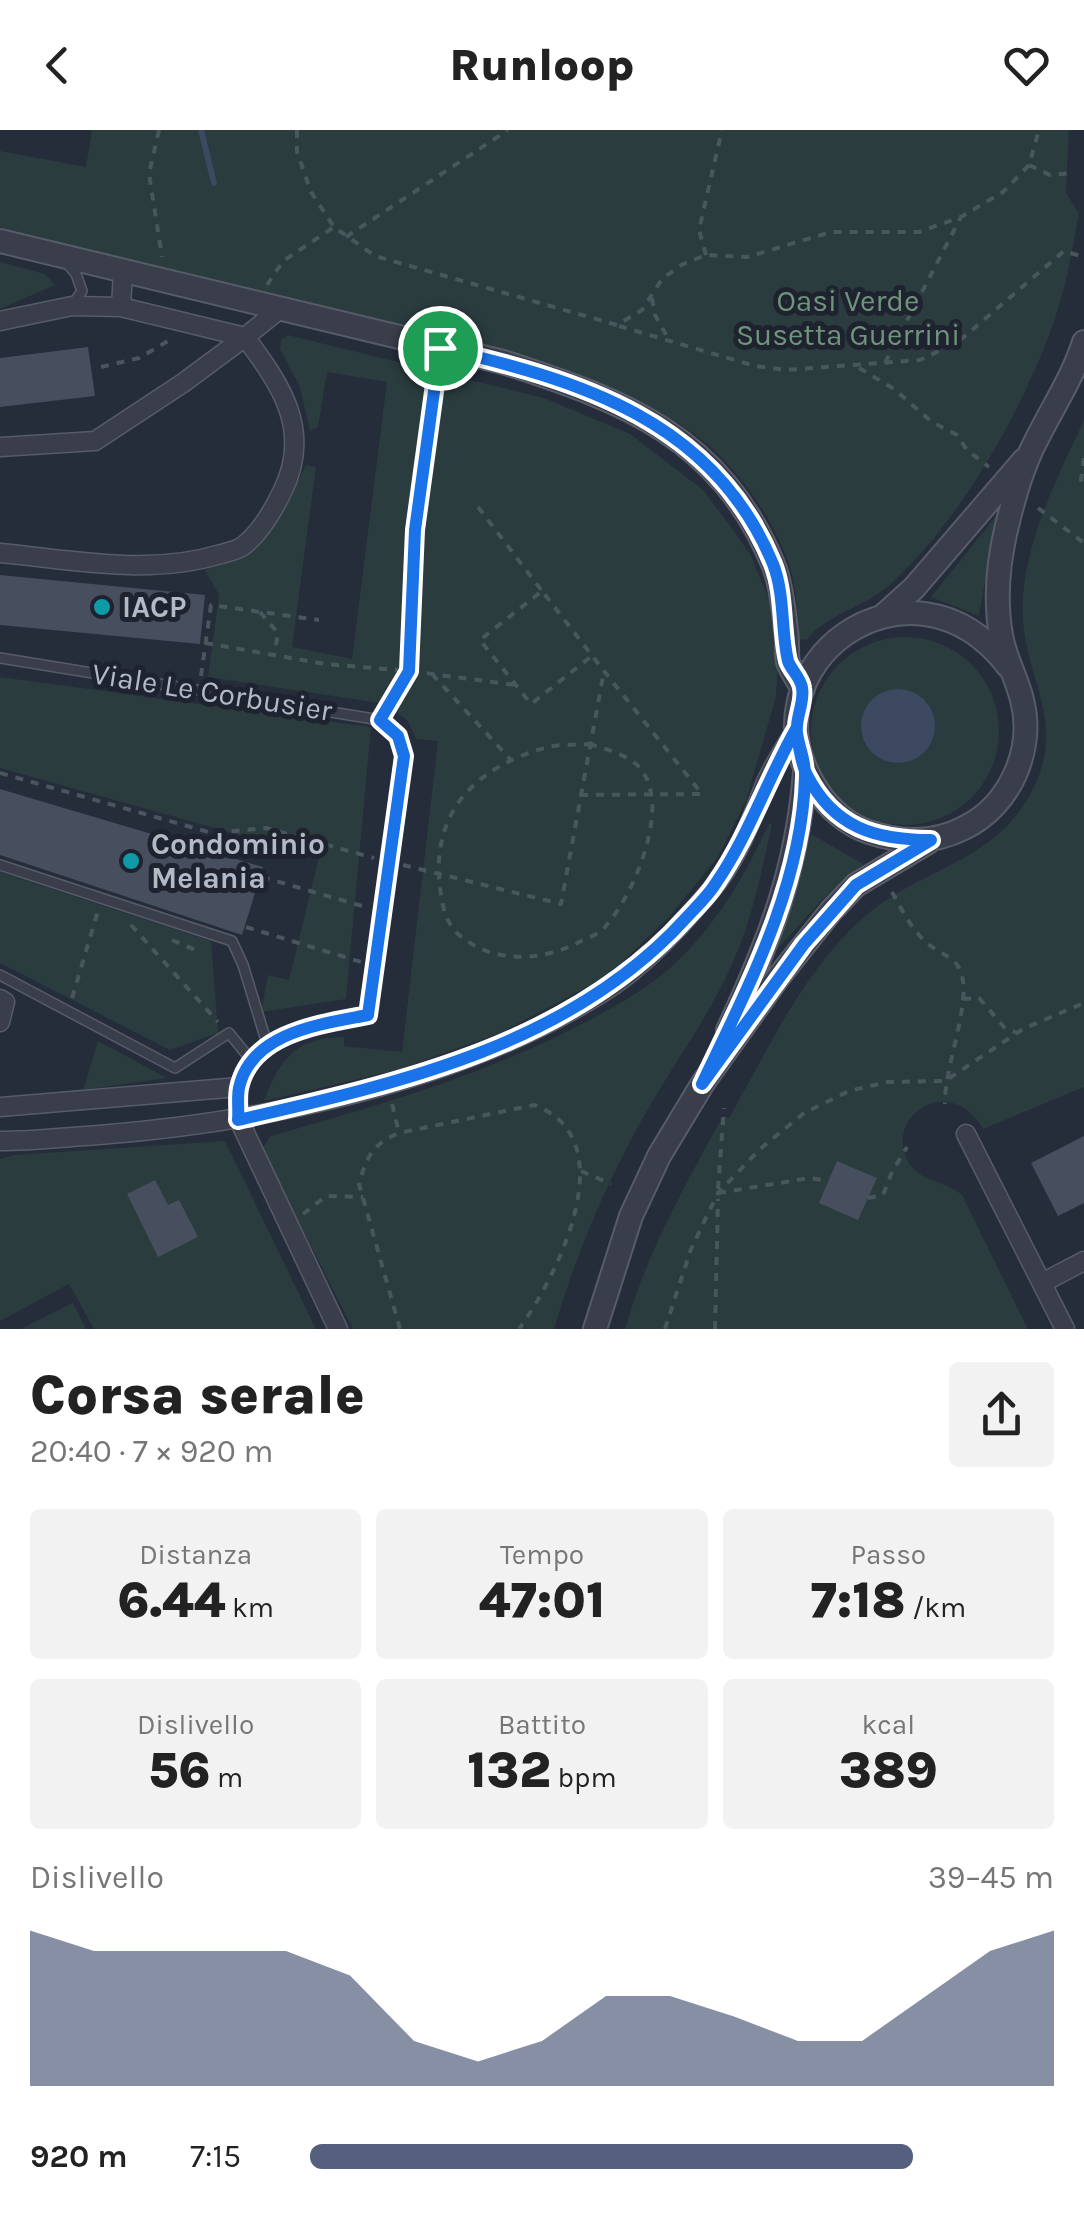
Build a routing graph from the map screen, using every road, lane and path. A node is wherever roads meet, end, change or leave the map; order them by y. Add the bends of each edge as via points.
1 (159, 130) edge
2 (297, 130) edge
3 (508, 130) edge
4 (722, 130) edge
5 (1039, 130) edge
6 (1028, 165) junction
7 (1072, 173) dead end
8 (961, 217) junction
9 (334, 227) junction
10 (346, 237) junction
11 (0, 241) edge
12 (62, 256) junction
13 (706, 256) junction
14 (1084, 257) edge
15 (123, 271) junction
16 (166, 282) junction
17 (652, 298) junction
18 (255, 303) junction
19 (72, 306) junction
20 (121, 307) junction
21 (280, 309) junction
22 (0, 321) edge
23 (186, 323) junction
24 (617, 325) junction
25 (244, 336) junction
26 (669, 340) junction
27 (1084, 342) edge
28 (440, 348) junction
29 (886, 363) junction
30 (101, 367) dead end
31 (856, 367) junction
32 (0, 448) edge
33 (1029, 454) junction
34 (1084, 458) edge
35 (989, 467) dead end
36 (1084, 488) edge
37 (478, 507) dead end
38 (1038, 508) dead end
39 (1084, 543) edge
40 (0, 554) edge
41 (542, 591) junction
42 (259, 612) junction
43 (884, 615) junction
44 (319, 620) dead end
45 (205, 643) junction
46 (274, 655) junction
47 (592, 655) junction
48 (0, 658) edge
49 (1008, 666) junction
50 (409, 671) junction
51 (604, 671) junction
52 (432, 674) junction
53 (516, 685) junction
54 (803, 688) junction
55 (199, 690) junction
56 (380, 720) junction
57 (796, 729) junction
58 (590, 744) junction
59 (511, 760) junction
60 (806, 772) junction
61 (0, 773) edge
62 (580, 795) junction
63 (654, 795) junction
64 (931, 840) junction
65 (390, 862) junction
66 (0, 865) edge
67 (439, 873) junction
68 (262, 876) dead end
69 (890, 888) dead end
70 (98, 912) dead end
71 (383, 912) junction
72 (128, 922) dead end
73 (246, 926) dead end
74 (375, 967) junction
75 (0, 975) edge
76 (0, 999) edge
77 (964, 1000) junction
78 (1084, 1003) edge
79 (68, 1010) junction
80 (0, 1022) edge
81 (229, 1033) junction
82 (1017, 1033) junction
83 (268, 1047) junction
84 (252, 1060) junction
85 (945, 1081) junction
86 (387, 1082) junction
87 (702, 1084) junction
88 (239, 1087) junction
89 (946, 1104) dead end
90 (0, 1107) edge
91 (724, 1108) dead end
92 (238, 1120) junction
93 (399, 1133) junction
94 (966, 1134) dead end
95 (0, 1141) edge
96 (907, 1147) dead end
97 (582, 1171) junction
98 (828, 1181) dead end
99 (612, 1184) dead end
100 (718, 1193) junction
101 (363, 1196) junction
102 (868, 1198) dead end
103 (288, 1225) junction
104 (1084, 1261) edge
105 (1042, 1283) junction
106 (338, 1329) edge
107 (400, 1329) edge
108 (519, 1329) edge
109 (595, 1329) edge
110 (665, 1329) edge
111 (715, 1329) edge
112 (1065, 1329) edge

1 - 16 path via 149,174
2 - 9 path via 311,192
3 - 10 path
4 - 13 path via 699,230
5 - 6 path
6 - 7 path via 1050,176
6 - 8 path via 1003,192
8 - 13 path via 919,232 831,232 747,257
8 - 29 path
9 - 10 path
9 - 18 path via 283,261
10 - 24 path via 375,256
11 - 12 street
12 - 15 street
12 - 19 lane via 82,291
13 - 17 path via 662,279
14 - 29 path via 1064,251 958,342 920,360
15 - 16 street
15 - 20 street
16 - 18 street
17 - 24 path
17 - 26 path
18 - 21 street
19 - 20 street
19 - 22 street
20 - 23 street
21 - 25 street
21 - 28 street
23 - 25 street
23 - 30 path via 139,358
24 - 26 path
25 - 32 street via 95,441
25 - 40 street via 270,370 296,440 274,510 242,548 158,567
26 - 31 path via 754,366
27 - 33 street
28 - 50 path via 415,530
28 - 54 street via 575,385 642,415 689,446 721,476 774,566 788,662
29 - 31 path
31 - 35 path via 957,435
33 - 43 street
33 - 49 street via 998,581
34 - 36 path
37 - 41 path
38 - 39 path
41 - 47 path
41 - 53 path via 480,640
42 - 44 path
42 - 45 path via 212,605
42 - 46 path via 278,633
43 - 49 street via 954,621
43 - 54 street via 849,630 821,656
45 - 46 path
45 - 55 path
46 - 50 path
47 - 51 path
47 - 53 path via 531,704
48 - 55 lane, Viale Le Corbusier
49 - 64 street via 1023,701 1026,738 1016,774 996,805 966,828
50 - 52 path
50 - 56 path
51 - 58 path
51 - 63 path via 702,794
52 - 53 path
52 - 59 path
54 - 57 street
55 - 56 lane, Viale Le Corbusier
56 - 65 lane via 398,736 404,756
57 - 60 street
57 - 86 street via 714,887 660,947 603,993 521,1036
58 - 59 path via 547,746
58 - 62 path
58 - 63 path via 638,766
59 - 67 path via 458,799 446,824
60 - 64 street via 826,804 856,828 893,840
60 - 87 street via 798,842 782,898
61 - 65 path via 212,833 266,828
62 - 63 path
62 - 67 path via 561,904
63 - 67 path via 640,870 623,904 603,930 565,950 520,958 484,952 456,932 442,908
64 - 87 street via 856,885 804,944
65 - 67 path
65 - 71 lane
66 - 83 lane via 232,941
68 - 71 path
69 - 77 path via 918,934 952,958 962,974
70 - 79 path
71 - 74 lane
72 - 81 path
73 - 74 path
74 - 83 lane via 368,1015 280,1037
75 - 79 lane
76 - 80 street
77 - 82 path via 979,998
77 - 85 path
78 - 82 path
79 - 81 lane via 175,1068
81 - 84 lane
82 - 85 path
83 - 84 lane
84 - 88 lane
85 - 89 path
85 - 100 path via 888,1082 849,1091 804,1113
86 - 92 street
86 - 93 path
87 - 109 street via 632,1216
88 - 90 street
88 - 92 lane
91 - 100 path
92 - 95 street
92 - 103 street
93 - 97 path via 534,1105 553,1112 573,1133
93 - 101 path via 378,1142 364,1163
94 - 105 street
96 - 102 path via 883,1195
97 - 99 path
97 - 108 path via 555,1267
98 - 100 path
100 - 110 path via 690,1248
100 - 111 path
101 - 103 path via 326,1196
101 - 107 path
103 - 106 street
104 - 105 street
105 - 112 street

